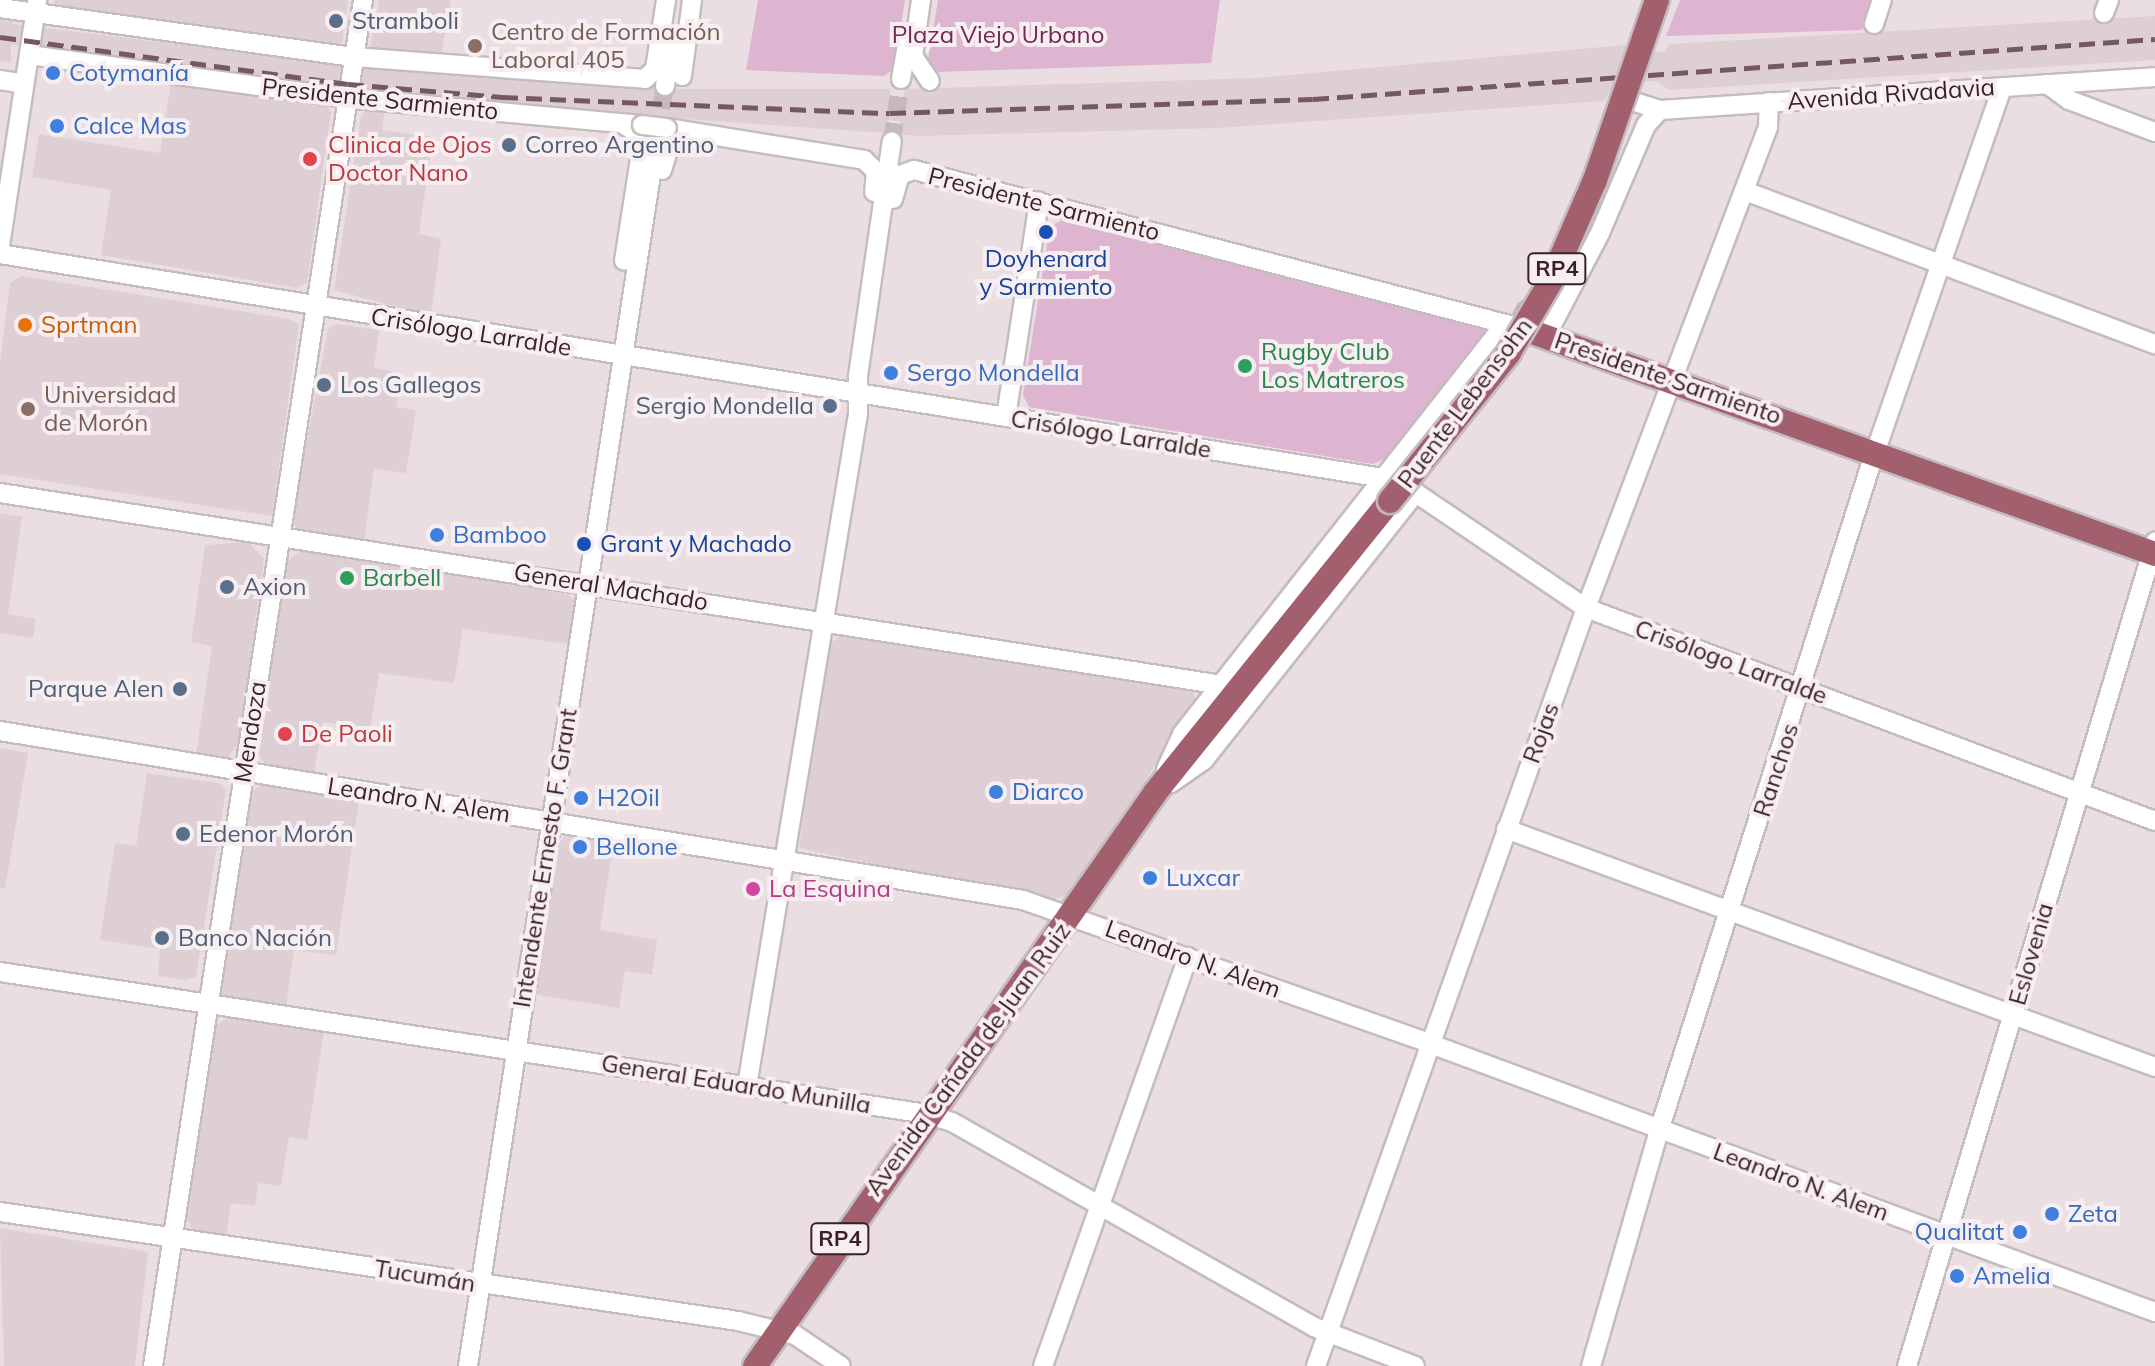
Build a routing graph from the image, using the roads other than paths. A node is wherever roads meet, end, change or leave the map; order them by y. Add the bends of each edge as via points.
1 (363, 0) edge
2 (666, 0) edge
3 (677, 0) edge
4 (692, 0) edge
5 (919, 0) edge
6 (1655, 0) edge
7 (1882, 0) edge
8 (36, 7) edge
9 (0, 8) edge
10 (1874, 24) dead end
11 (29, 55) junction
12 (354, 57) junction
13 (682, 76) tunnel mouth
14 (2155, 77) edge
15 (901, 79) tunnel mouth
16 (0, 80) edge
17 (658, 80) junction
18 (930, 81) dead end
19 (24, 84) junction
20 (2047, 84) junction
21 (2002, 87) junction
22 (346, 98) junction
23 (1629, 100) junction
24 (1769, 102) junction
25 (1660, 110) junction
26 (622, 123) junction
27 (655, 129) junction
28 (2155, 132) edge
29 (717, 137) junction
30 (892, 141) tunnel mouth
31 (1745, 191) junction
32 (1039, 202) junction
33 (878, 239) junction
34 (0, 246) edge
35 (0, 254) edge
36 (1941, 264) junction
37 (315, 307) junction
38 (1521, 328) junction
39 (1546, 336) junction
40 (2155, 344) edge
41 (622, 353) junction
42 (1673, 378) junction
43 (859, 394) junction
44 (1006, 417) junction
45 (1875, 452) junction
46 (1400, 490) junction
47 (0, 493) edge
48 (279, 536) junction
49 (2154, 549) edge
50 (589, 584) junction
51 (1586, 608) junction
52 (827, 620) junction
53 (1222, 685) junction
54 (1802, 688) junction
55 (0, 731) edge
56 (1185, 756) joint
57 (243, 773) junction
58 (1155, 793) junction
59 (2079, 793) junction
60 (550, 821) junction
61 (2155, 821) edge
62 (1506, 829) junction
63 (786, 859) junction
64 (1730, 913) junction
65 (1072, 916) junction
66 (1188, 957) junction
67 (0, 972) edge
68 (206, 1003) junction
69 (2014, 1015) junction
70 (1428, 1043) junction
71 (515, 1050) junction
72 (2155, 1067) edge
73 (747, 1086) junction
74 (927, 1114) junction
75 (1659, 1131) junction
76 (1100, 1208) junction
77 (0, 1212) edge
78 (1945, 1236) junction
79 (172, 1237) junction
80 (480, 1284) junction
81 (2155, 1312) edge
82 (776, 1330) junction
83 (1328, 1334) junction
84 (153, 1366) edge
85 (468, 1366) edge
86 (755, 1366) edge
87 (841, 1366) edge
88 (1043, 1366) edge
89 (1316, 1366) edge
90 (1415, 1366) edge
91 (1591, 1366) edge
92 (1907, 1366) edge

1 - 12 street, Mendoza
2 - 17 street
3 - 17 street
4 - 13 street
5 - 15 street
5 - 18 street via 913,56
6 - 23 main road, Avenida Cañada de Juan Ruiz via 1637,49
6 - 46 main road, Puente Lebensohn / RP4, bridge via 1595,180 1545,292 1508,354
7 - 10 street
8 - 9 street, Presidente Sarmiento
8 - 11 street
8 - 12 street, Presidente Sarmiento
11 - 19 street
11 - 22 street, Presidente Sarmiento
12 - 17 street, Presidente Sarmiento
12 - 22 street, Mendoza
14 - 20 street, Avenida Rivadavia
16 - 19 street
19 - 34 street
20 - 21 street, Avenida Rivadavia
20 - 28 street via 2069,100
21 - 24 street, Avenida Rivadavia
21 - 36 street, Ranchos
22 - 26 street, Presidente Sarmiento
22 - 37 street, Mendoza
23 - 25 street, Avenida Rivadavia
23 - 38 main road, Avenida Cañada de Juan Ruiz via 1596,185
24 - 25 street, Avenida Rivadavia
24 - 31 street, Rojas via 1768,127
25 - 39 street via 1646,125 1600,233
26 - 27 street, Presidente Sarmiento
26 - 41 street, Intendente Ernesto F. Grant via 638,133 642,146 615,321
27 - 29 street, Presidente Sarmiento
27 - 41 street, Intendente Ernesto F. Grant
29 - 33 street, Presidente Sarmiento via 873,166 872,217
29 - 41 street, Intendente Ernesto F. Grant via 705,145 676,142 666,149 638,324
30 - 33 street
31 - 36 street
31 - 42 street, Rojas
32 - 33 street, Presidente Sarmiento via 906,170 896,181 890,219
32 - 38 street, Presidente Sarmiento
32 - 44 street
33 - 43 street
35 - 37 street, Crisólogo Larralde
36 - 40 street
36 - 45 street, Ranchos
37 - 41 street, Crisólogo Larralde
37 - 48 street, Mendoza
38 - 39 main road, Presidente Sarmiento
38 - 46 street, Avenida Cañada de Juan Ruiz via 1408,470
38 - 46 street, Avenida Cañada de Juan Ruiz via 1496,335
39 - 42 main road, Presidente Sarmiento
41 - 43 street, Crisólogo Larralde
41 - 50 street, Intendente Ernesto F. Grant
42 - 45 main road, Presidente Sarmiento
42 - 51 street, Rojas
43 - 44 street, Crisólogo Larralde
43 - 52 street
44 - 46 street, Crisólogo Larralde
45 - 49 main road, Presidente Sarmiento
45 - 54 street, Ranchos
46 - 51 street, Crisólogo Larralde
46 - 53 street, Avenida Cañada de Juan Ruiz
46 - 56 main road, Puente Lebensohn / RP4
46 - 58 street, Avenida Cañada de Juan Ruiz via 1204,760
47 - 48 street, General Machado
48 - 50 street, General Machado
48 - 57 street, Mendoza
49 - 59 street, Eslovenia
50 - 52 street, General Machado
50 - 60 street, Intendente Ernesto F. Grant
51 - 54 street, Crisólogo Larralde
51 - 62 street, Rojas
52 - 53 street, General Machado
52 - 63 street
53 - 58 street, Avenida Cañada de Juan Ruiz via 1182,734
54 - 59 street, Crisólogo Larralde
54 - 64 street, Ranchos
55 - 57 street, Leandro N. Alem
56 - 58 main road, Avenida Cañada de Juan Ruiz / RP4
57 - 60 street, Leandro N. Alem
57 - 68 street, Mendoza
58 - 65 main road, Avenida Cañada de Juan Ruiz / RP4
59 - 61 street, Crisólogo Larralde
59 - 69 street, Eslovenia
60 - 63 street, Leandro N. Alem
60 - 71 street, Intendente Ernesto F. Grant
62 - 64 street
62 - 70 street, Rojas
63 - 65 street, Leandro N. Alem via 1023,900
63 - 73 street
64 - 69 street
64 - 75 street, Ranchos
65 - 66 street, Leandro N. Alem
65 - 74 main road, Avenida Cañada de Juan Ruiz / RP4
66 - 70 street, Leandro N. Alem
66 - 76 street
67 - 68 street, General Eduardo Munilla
68 - 71 street, General Eduardo Munilla
68 - 79 street, Mendoza
69 - 72 street
69 - 78 street, Eslovenia
70 - 75 street, Leandro N. Alem
70 - 83 street, Rojas
71 - 73 street, General Eduardo Munilla
71 - 80 street, Intendente Ernesto F. Grant
73 - 74 street, General Eduardo Munilla
74 - 76 street, General Eduardo Munilla via 952,1122
74 - 82 main road, Avenida Cañada de Juan Ruiz / RP4
75 - 78 street, Leandro N. Alem
75 - 91 street, Ranchos
76 - 83 street, General Eduardo Munilla
76 - 88 street
77 - 79 street, Tucumán
78 - 81 street, Leandro N. Alem
78 - 92 street, Eslovenia
79 - 80 street, Tucumán
79 - 84 street, Mendoza
80 - 82 street, Tucumán
80 - 85 street, Intendente Ernesto F. Grant
82 - 86 main road, Avenida Cañada de Juan Ruiz / RP4
82 - 87 street, Tucumán via 808,1341
83 - 89 street, Rojas
83 - 90 street, General Eduardo Munilla

